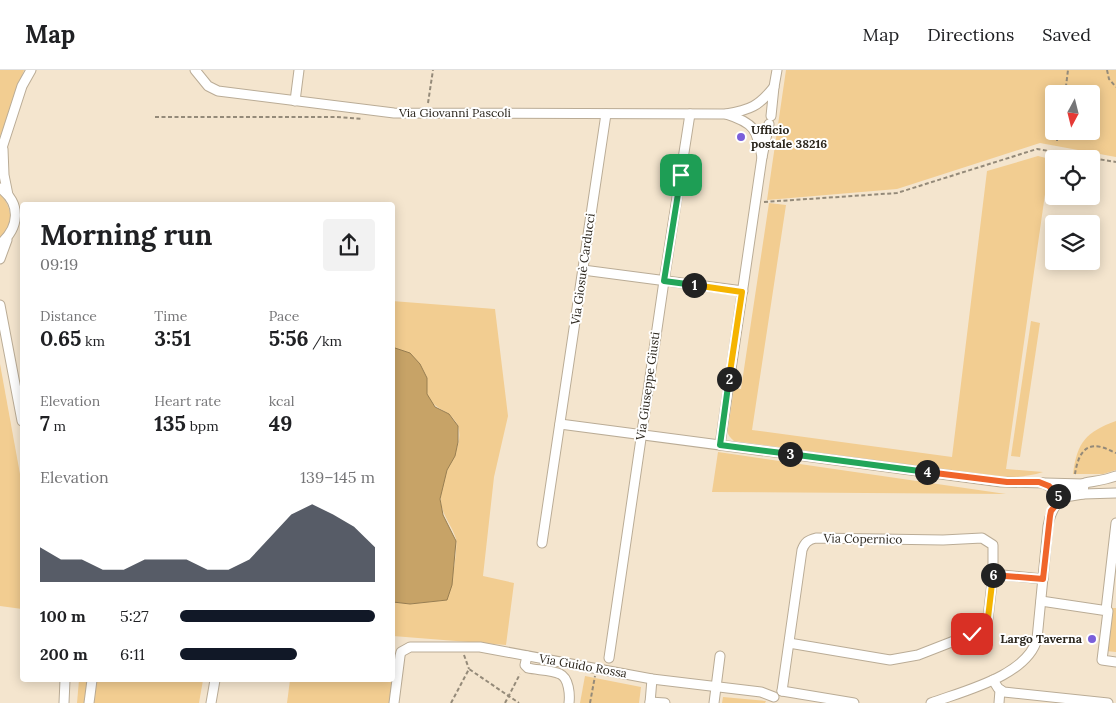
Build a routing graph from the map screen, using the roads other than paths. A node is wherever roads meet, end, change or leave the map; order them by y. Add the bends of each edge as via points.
1 (31, 70) edge
2 (195, 70) edge
3 (299, 70) edge
4 (777, 70) edge
5 (774, 87) junction
6 (295, 101) junction
7 (753, 108) junction
8 (606, 114) junction
9 (690, 114) junction
10 (726, 114) junction
11 (770, 120) junction
12 (751, 125) junction
13 (2, 150) edge
14 (762, 157) junction
15 (0, 188) edge
16 (8, 195) junction
17 (8, 237) junction
18 (0, 244) edge
19 (0, 259) edge
20 (583, 270) junction
21 (664, 281) junction
22 (742, 292) junction
23 (0, 305) edge
24 (20, 410) edge
25 (560, 424) junction
26 (641, 435) junction
27 (720, 445) junction
28 (1116, 476) edge
29 (1039, 482) junction
30 (1084, 484) junction
31 (1116, 492) edge
32 (1084, 494) junction
33 (1060, 500) junction
34 (1116, 523) edge
35 (542, 542) dead end
36 (993, 574) junction
37 (1043, 579) junction
38 (1040, 601) junction
39 (1106, 610) junction
40 (789, 643) junction
41 (720, 656) dead end
42 (609, 658) dead end
43 (526, 660) junction
44 (1116, 662) edge
45 (652, 679) junction
46 (993, 680) junction
47 (65, 682) edge
48 (92, 682) edge
49 (215, 682) edge
50 (716, 687) junction
51 (1000, 690) junction
52 (776, 697) edge
53 (650, 702) edge
54 (64, 703) edge
55 (89, 703) edge
56 (211, 703) edge
57 (394, 703) edge
58 (568, 703) edge
59 (664, 703) edge
60 (714, 703) edge
61 (854, 703) edge
62 (930, 703) edge
63 (999, 703) edge
64 (1108, 703) edge

1 - 13 street via 22,86
2 - 6 street, Via Giovanni Pascoli via 215,90
3 - 6 street
4 - 5 street
5 - 7 street
5 - 11 street
6 - 8 street, Via Giovanni Pascoli via 394,113
7 - 10 street, Via Giovanni Pascoli
7 - 11 street via 765,107 770,112
7 - 12 street via 748,118
8 - 9 street, Via Giovanni Pascoli
8 - 20 street, Via Giosuè Carducci
9 - 10 street, Via Giovanni Pascoli
9 - 21 street, Via Giuseppe Giusti
10 - 12 street, Via Giovanni Pascoli
11 - 12 street via 763,128
11 - 14 street
12 - 14 street
13 - 16 street
14 - 22 street
15 - 16 street
16 - 17 street via 16,212 16,221
17 - 18 street
17 - 19 street
20 - 21 street
20 - 25 street, Via Giosuè Carducci
21 - 22 street
21 - 26 street, Via Giuseppe Giusti
22 - 27 street
23 - 24 street
25 - 26 street
25 - 35 street, Via Giosuè Carducci
26 - 27 street
26 - 42 street, Via Giuseppe Giusti
27 - 29 street via 1001,482
28 - 30 street
29 - 30 street
29 - 33 street via 1052,488
30 - 32 street
30 - 33 street via 1070,490
31 - 32 street
32 - 33 street
33 - 37 street via 1051,511
34 - 39 street
36 - 37 street
36 - 40 street, Via Copernico via 985,625 972,634 918,655 883,660
36 - 40 street, Via Copernico via 993,545 982,538 810,540 802,550
37 - 38 street
38 - 39 street
38 - 46 street via 1037,639 1031,653 1014,669
39 - 44 street via 1102,660
40 - 52 street, Via Copernico
41 - 50 street
43 - 45 street, Via Guido Rossa
43 - 57 street, Via Guido Rossa via 480,648 410,646 401,652
43 - 58 street via 528,668 560,674 564,678 570,694
45 - 50 street, Via Guido Rossa
45 - 53 street
46 - 51 street
46 - 62 street
47 - 54 street
48 - 55 street
49 - 56 street
50 - 52 street, Via Guido Rossa
50 - 60 street
51 - 63 street
51 - 64 street
52 - 61 street, Via Guido Rossa
53 - 59 street

